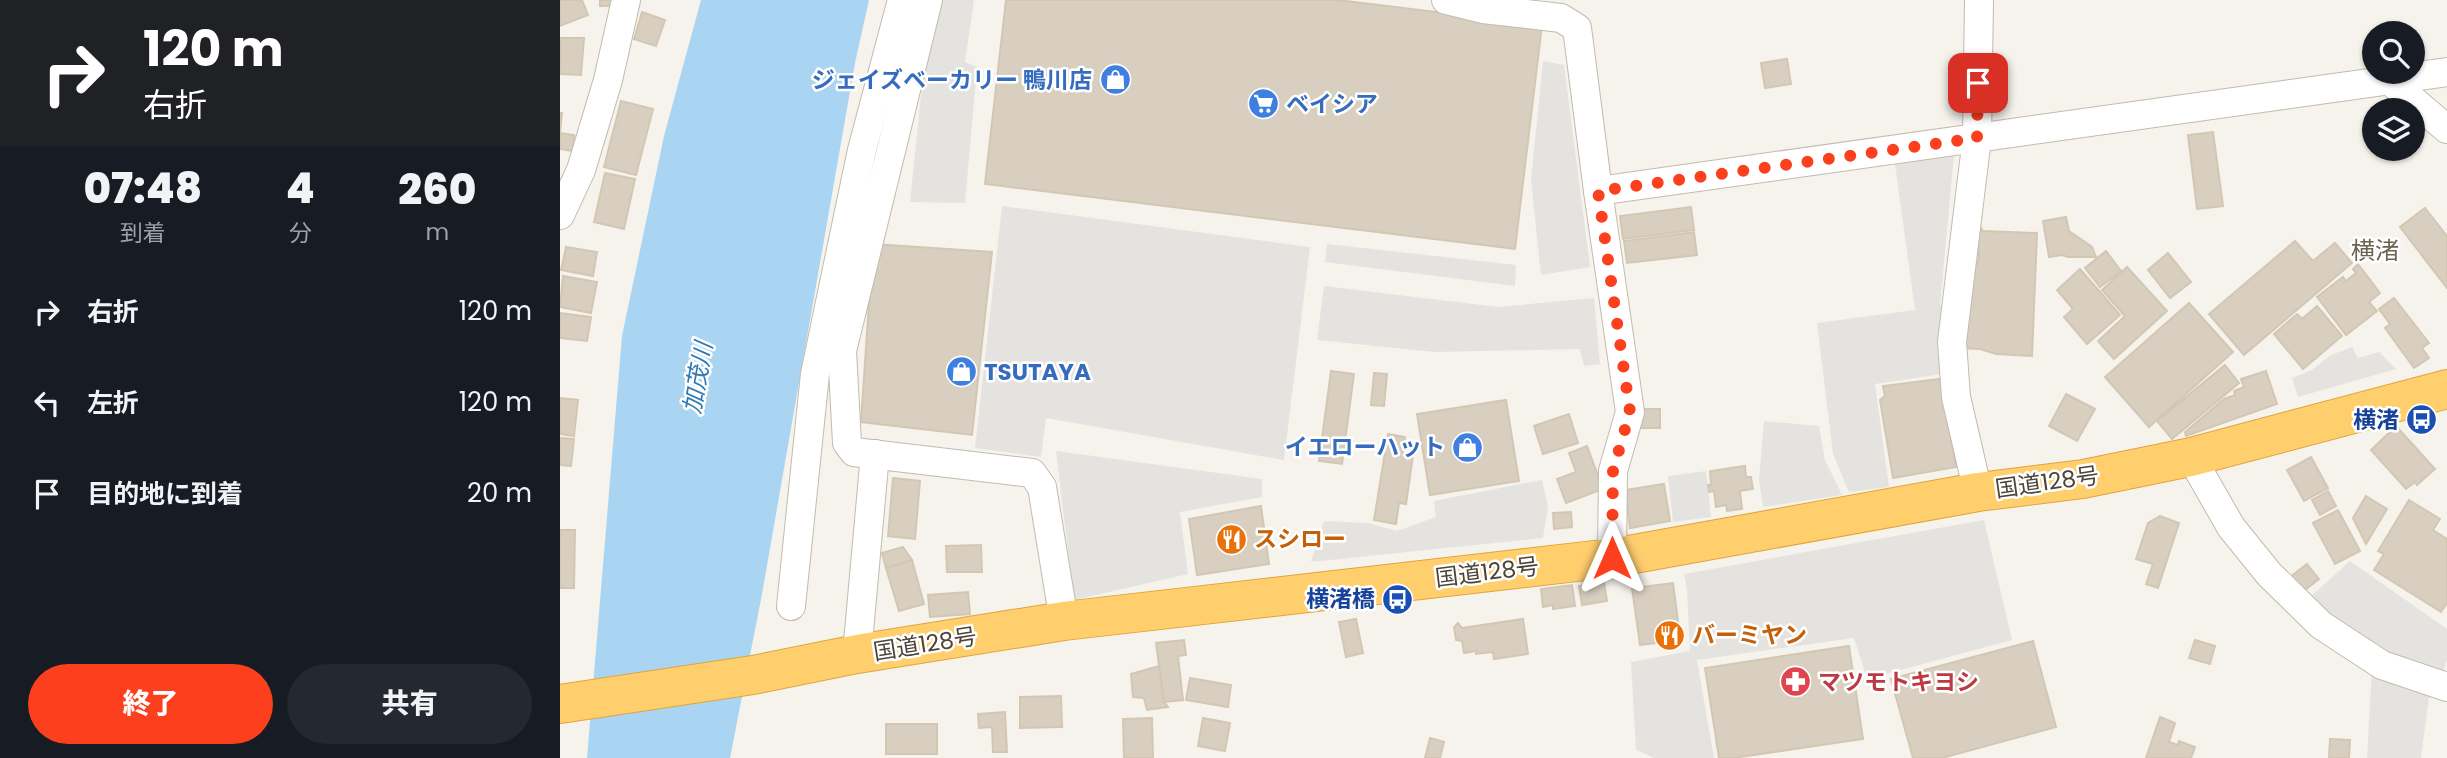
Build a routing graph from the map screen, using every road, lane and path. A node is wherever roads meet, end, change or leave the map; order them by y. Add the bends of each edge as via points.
1 (626, 0) edge
2 (902, 0) edge
3 (928, 0) edge
4 (1446, 0) edge
5 (1979, 0) edge
6 (2447, 72) edge
7 (2425, 75) edge
8 (2368, 84) edge
9 (2393, 84) edge
10 (2447, 130) edge
11 (1977, 138) junction
12 (1598, 191) junction
13 (560, 215) edge
14 (2447, 389) edge
15 (875, 454) junction
16 (2191, 457) junction
17 (1978, 492) junction
18 (1612, 558) junction
19 (791, 606) dead end
20 (1064, 621) junction
21 (857, 654) junction
22 (2447, 687) edge
23 (568, 704) edge

1 - 13 street via 581,170
2 - 19 street via 862,150 815,374
3 - 15 street via 842,351 847,443 854,452
4 - 12 street via 1560,18 1577,28
5 - 11 street
6 - 7 street
8 - 11 street
9 - 10 street
11 - 12 street
11 - 17 street via 1952,342 1956,397
12 - 18 street via 1630,412 1613,471
14 - 16 highway, 国道128号
15 - 20 street via 1032,473 1042,487
15 - 21 street
16 - 17 highway, 国道128号 via 2083,479
16 - 22 street via 2231,527 2269,574 2321,625 2382,665
17 - 18 highway, 国道128号
18 - 20 highway, 国道128号
20 - 21 highway, 国道128号
21 - 23 highway, 国道128号

